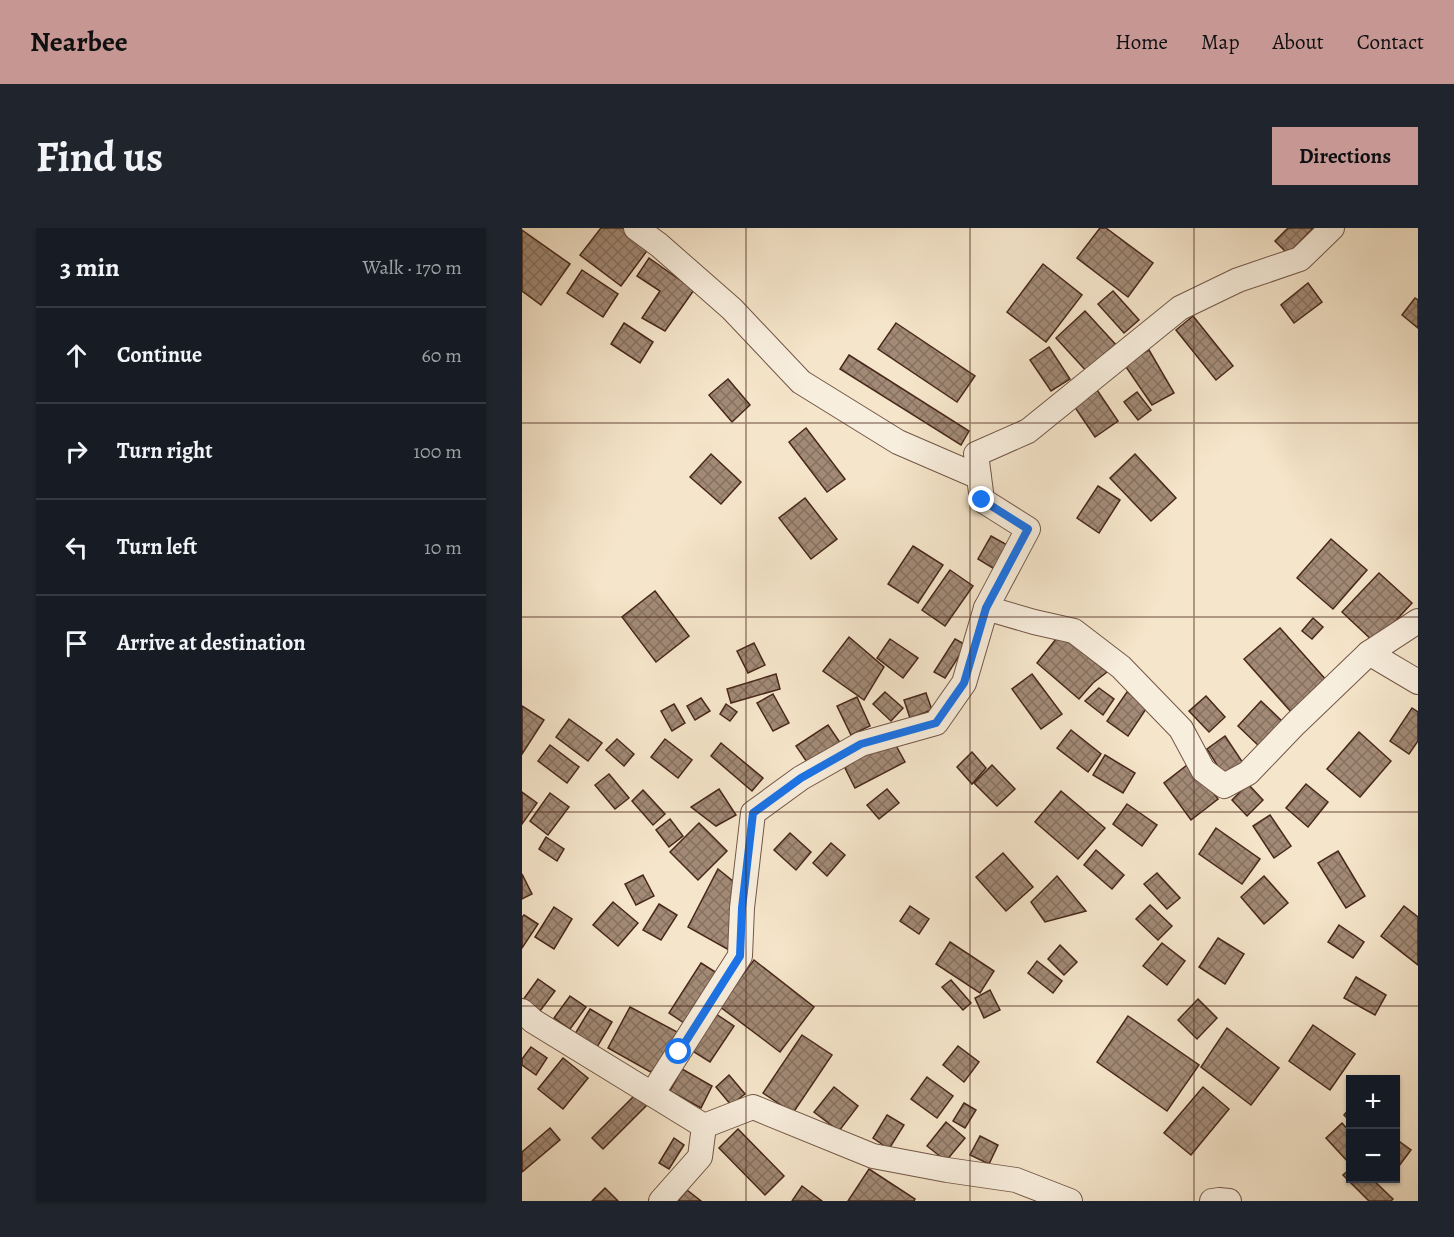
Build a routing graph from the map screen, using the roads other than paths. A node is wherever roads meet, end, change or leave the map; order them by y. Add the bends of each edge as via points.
1 (636, 228) edge
2 (1332, 228) edge
3 (980, 477) junction
4 (986, 608) junction
5 (1418, 621) edge
6 (1369, 653) junction
7 (1418, 682) edge
8 (522, 1011) edge
9 (652, 1094) junction
10 (704, 1126) junction
11 (661, 1201) edge
12 (1070, 1201) edge
13 (1212, 1201) edge
14 (1229, 1201) edge

1 - 3 street via 732,309 801,382 898,442
2 - 3 street via 1300,259 1238,280 1180,308 1028,431 976,454
3 - 4 street via 982,500 1028,529
4 - 6 street via 1074,631 1129,675 1181,729 1203,770 1224,786 1248,773
4 - 9 street via 964,683 936,723 861,744 801,778 753,813 740,956
5 - 6 street
6 - 7 street
8 - 9 street
9 - 10 street
10 - 11 street via 700,1156
10 - 12 street via 753,1107 873,1156 1016,1180
13 - 14 street

